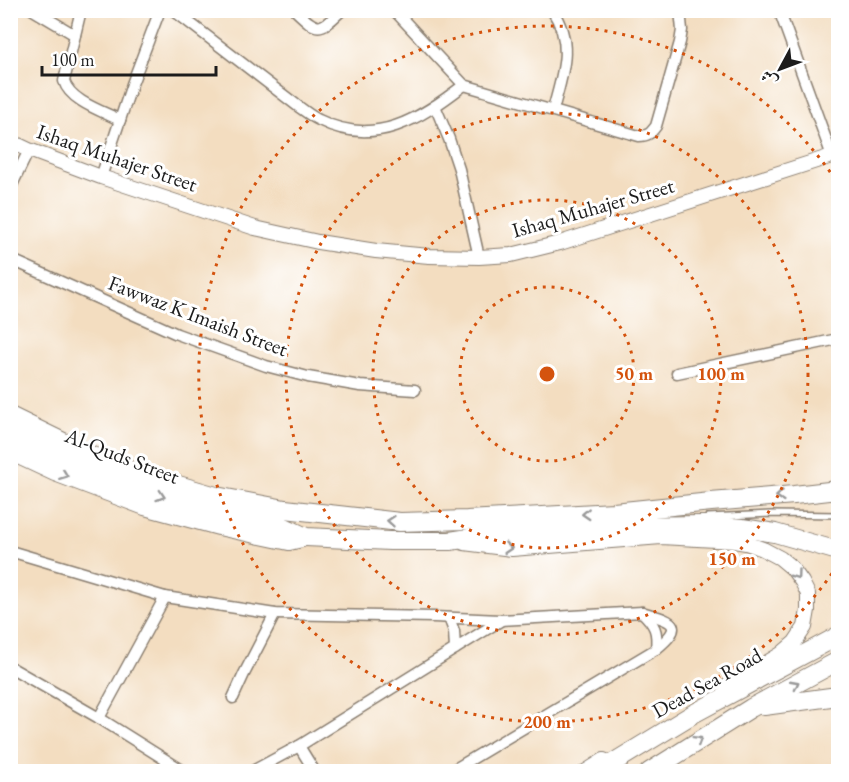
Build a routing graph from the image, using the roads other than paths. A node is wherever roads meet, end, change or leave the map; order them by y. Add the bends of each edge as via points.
1 (33, 10) edge
2 (81, 10) edge
3 (160, 10) edge
4 (173, 10) edge
5 (295, 10) edge
6 (342, 10) edge
7 (394, 10) edge
8 (552, 10) edge
9 (680, 10) edge
10 (779, 10) edge
11 (75, 35) junction
12 (464, 85) junction
13 (435, 106) junction
14 (553, 110) junction
15 (120, 120) junction
16 (10, 141) edge
17 (29, 150) junction
18 (835, 155) edge
19 (101, 177) junction
20 (10, 189) edge
21 (479, 257) junction
22 (10, 259) edge
23 (838, 339) edge
24 (677, 373) dead end
25 (415, 390) dead end
26 (10, 416) edge
27 (10, 434) edge
28 (10, 451) edge
29 (838, 490) edge
30 (838, 515) edge
31 (702, 517) dead end
32 (681, 519) dead end
33 (647, 525) junction
34 (306, 537) junction
35 (450, 541) junction
36 (10, 551) edge
37 (838, 551) edge
38 (165, 597) junction
39 (642, 612) junction
40 (275, 614) junction
41 (449, 618) junction
42 (500, 620) junction
43 (838, 636) edge
44 (455, 649) junction
45 (657, 649) junction
46 (838, 661) edge
47 (10, 668) edge
48 (838, 696) edge
49 (233, 698) dead end
50 (751, 708) junction
51 (99, 718) junction
52 (299, 746) junction
53 (185, 771) edge
54 (251, 771) edge
55 (315, 771) edge
56 (450, 771) edge
57 (585, 771) edge
58 (598, 771) edge
59 (649, 771) edge

1 - 11 street
2 - 11 street
3 - 15 street
4 - 13 street via 299,107 339,128 381,131
5 - 6 street via 310,24 320,27
7 - 12 street
8 - 14 street via 561,27 566,57
9 - 14 street via 680,42 656,126 649,134 639,136
10 - 18 street
11 - 15 street via 63,81 65,87 76,99
12 - 13 street
12 - 14 street
13 - 21 street via 459,169
15 - 19 street
16 - 17 street, Ishaq Muhajer Street
17 - 19 street, Ishaq Muhajer Street
17 - 20 street
18 - 21 street, Ishaq Muhajer Street via 560,243 512,255
19 - 21 street, Ishaq Muhajer Street via 255,228 318,242 429,256
22 - 25 street, Fawwaz K Imaish Street via 177,333 266,366 360,386
23 - 24 street
29 -> 26 main road, Al-Quds Street via 614,512 400,522 285,509 216,496 92,456
27 -> 34 main road, Al-Quds Street via 110,479 220,514 280,525
28 -> 34 main road via 145,506 289,541
30 - 31 lane
32 - 33 lane
33 - 35 main road via 495,534
33 - 37 main road via 742,528
34 - 35 main road
35 -> 57 street via 512,549 661,537 734,541 780,558 802,582 808,594 808,610 805,627 795,642
36 - 38 street
38 - 40 street
38 - 51 street
39 - 42 street
39 - 45 street via 656,630
39 - 45 street via 668,621 673,627 672,634
40 - 41 street
40 - 49 street
41 - 42 street
41 - 44 street
42 - 44 street
43 - 58 main road, Dead Sea Road via 693,714
44 - 52 street
45 - 56 street
50 -> 46 main road
47 - 51 street
48 - 50 main road
59 -> 50 main road
51 - 53 street
52 - 54 street
52 - 55 street

